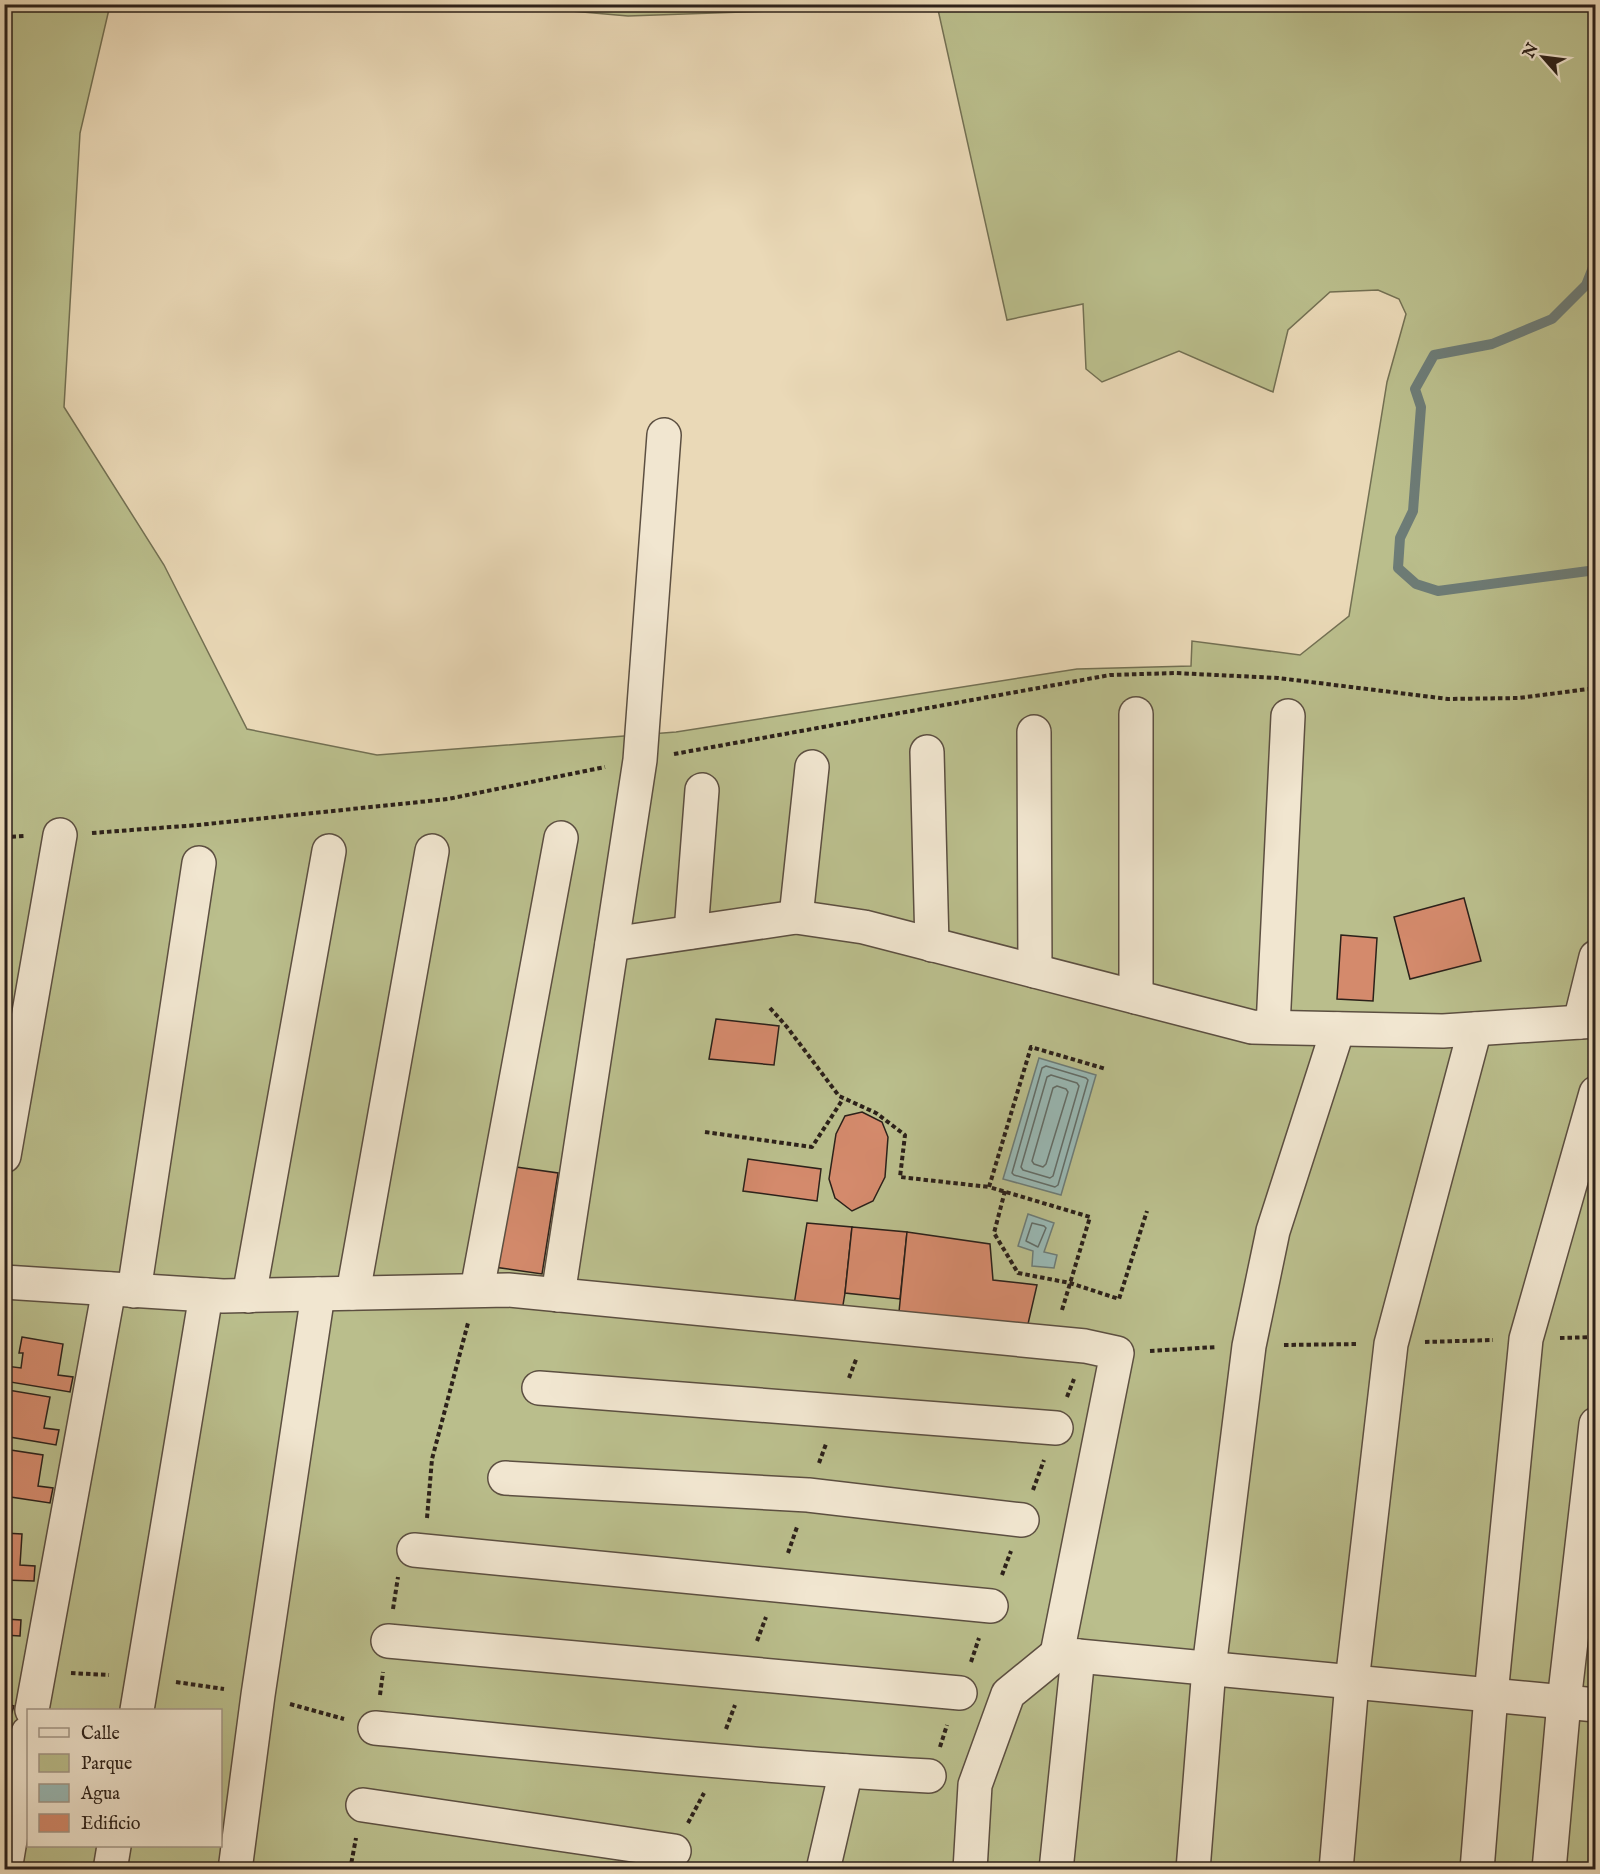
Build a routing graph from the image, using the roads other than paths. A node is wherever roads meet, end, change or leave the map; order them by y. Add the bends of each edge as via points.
1 (664, 435) dead end
2 (1136, 714) dead end
3 (1288, 716) dead end
4 (1034, 732) dead end
5 (927, 752) dead end
6 (812, 767) dead end
7 (702, 790) dead end
8 (60, 835) dead end
9 (561, 838) dead end
10 (329, 851) dead end
11 (432, 851) dead end
12 (200, 862) dead end
13 (796, 917) junction
14 (691, 932) junction
15 (612, 944) junction
16 (932, 945) junction
17 (1596, 957) edge
18 (1035, 971) junction
19 (1136, 997) junction
20 (1588, 1022) edge
21 (1273, 1027) junction
22 (1338, 1029) junction
23 (1475, 1029) junction
24 (1596, 1093) edge
25 (4, 1156) edge
26 (4, 1282) edge
27 (121, 1290) junction
28 (477, 1290) junction
29 (353, 1293) junction
30 (318, 1294) junction
31 (206, 1295) junction
32 (558, 1295) junction
33 (249, 1296) junction
34 (539, 1388) dead end
35 (1596, 1424) edge
36 (1056, 1428) road end
37 (505, 1478) dead end
38 (1022, 1520) road end
39 (414, 1550) dead end
40 (991, 1606) road end
41 (388, 1641) dead end
42 (1068, 1655) junction
43 (1209, 1668) junction
44 (1352, 1682) junction
45 (960, 1693) road end
46 (1491, 1695) junction
47 (1580, 1703) edge
48 (32, 1709) edge
49 (137, 1709) edge
50 (375, 1728) road end
51 (27, 1739) edge
52 (846, 1771) junction
53 (929, 1776) road end
54 (363, 1805) dead end
55 (114, 1847) edge
56 (674, 1851) dead end
57 (5, 1869) edge
58 (110, 1869) edge
59 (235, 1869) edge
60 (823, 1869) edge
61 (970, 1869) edge
62 (1056, 1869) edge
63 (1193, 1869) edge
64 (1336, 1869) edge
65 (1477, 1869) edge
66 (1549, 1869) edge

1 - 15 lane via 640,760
2 - 19 lane
3 - 21 lane
4 - 18 lane
5 - 16 lane
6 - 13 lane
7 - 14 lane
8 - 25 lane
9 - 28 lane
10 - 33 lane
11 - 29 lane
12 - 27 lane
13 - 14 lane
13 - 16 lane via 864,927
14 - 15 lane
15 - 32 lane
16 - 18 lane
17 - 20 lane
18 - 19 lane
19 - 21 lane via 1252,1027
20 - 23 lane
21 - 22 lane
22 - 23 lane
22 - 43 lane via 1273,1231 1249,1346
23 - 44 lane via 1391,1344
24 - 46 lane via 1526,1340
26 - 27 lane
27 - 31 lane
27 - 48 lane
28 - 29 lane
28 - 32 lane
29 - 30 lane
30 - 33 lane
30 - 59 lane
31 - 33 lane
31 - 49 lane
32 - 42 lane via 1052,1342 1117,1353
34 - 36 lane
35 - 47 lane
37 - 38 lane via 808,1495
39 - 40 lane
41 - 45 lane
42 - 43 lane
42 - 61 lane via 1008,1694 975,1785
42 - 62 lane
43 - 44 lane
43 - 63 lane
44 - 46 lane
44 - 64 lane
46 - 47 lane
46 - 65 lane
47 - 66 lane
50 - 52 lane
51 - 57 lane
52 - 53 lane
52 - 60 lane
54 - 56 lane
55 - 58 lane

